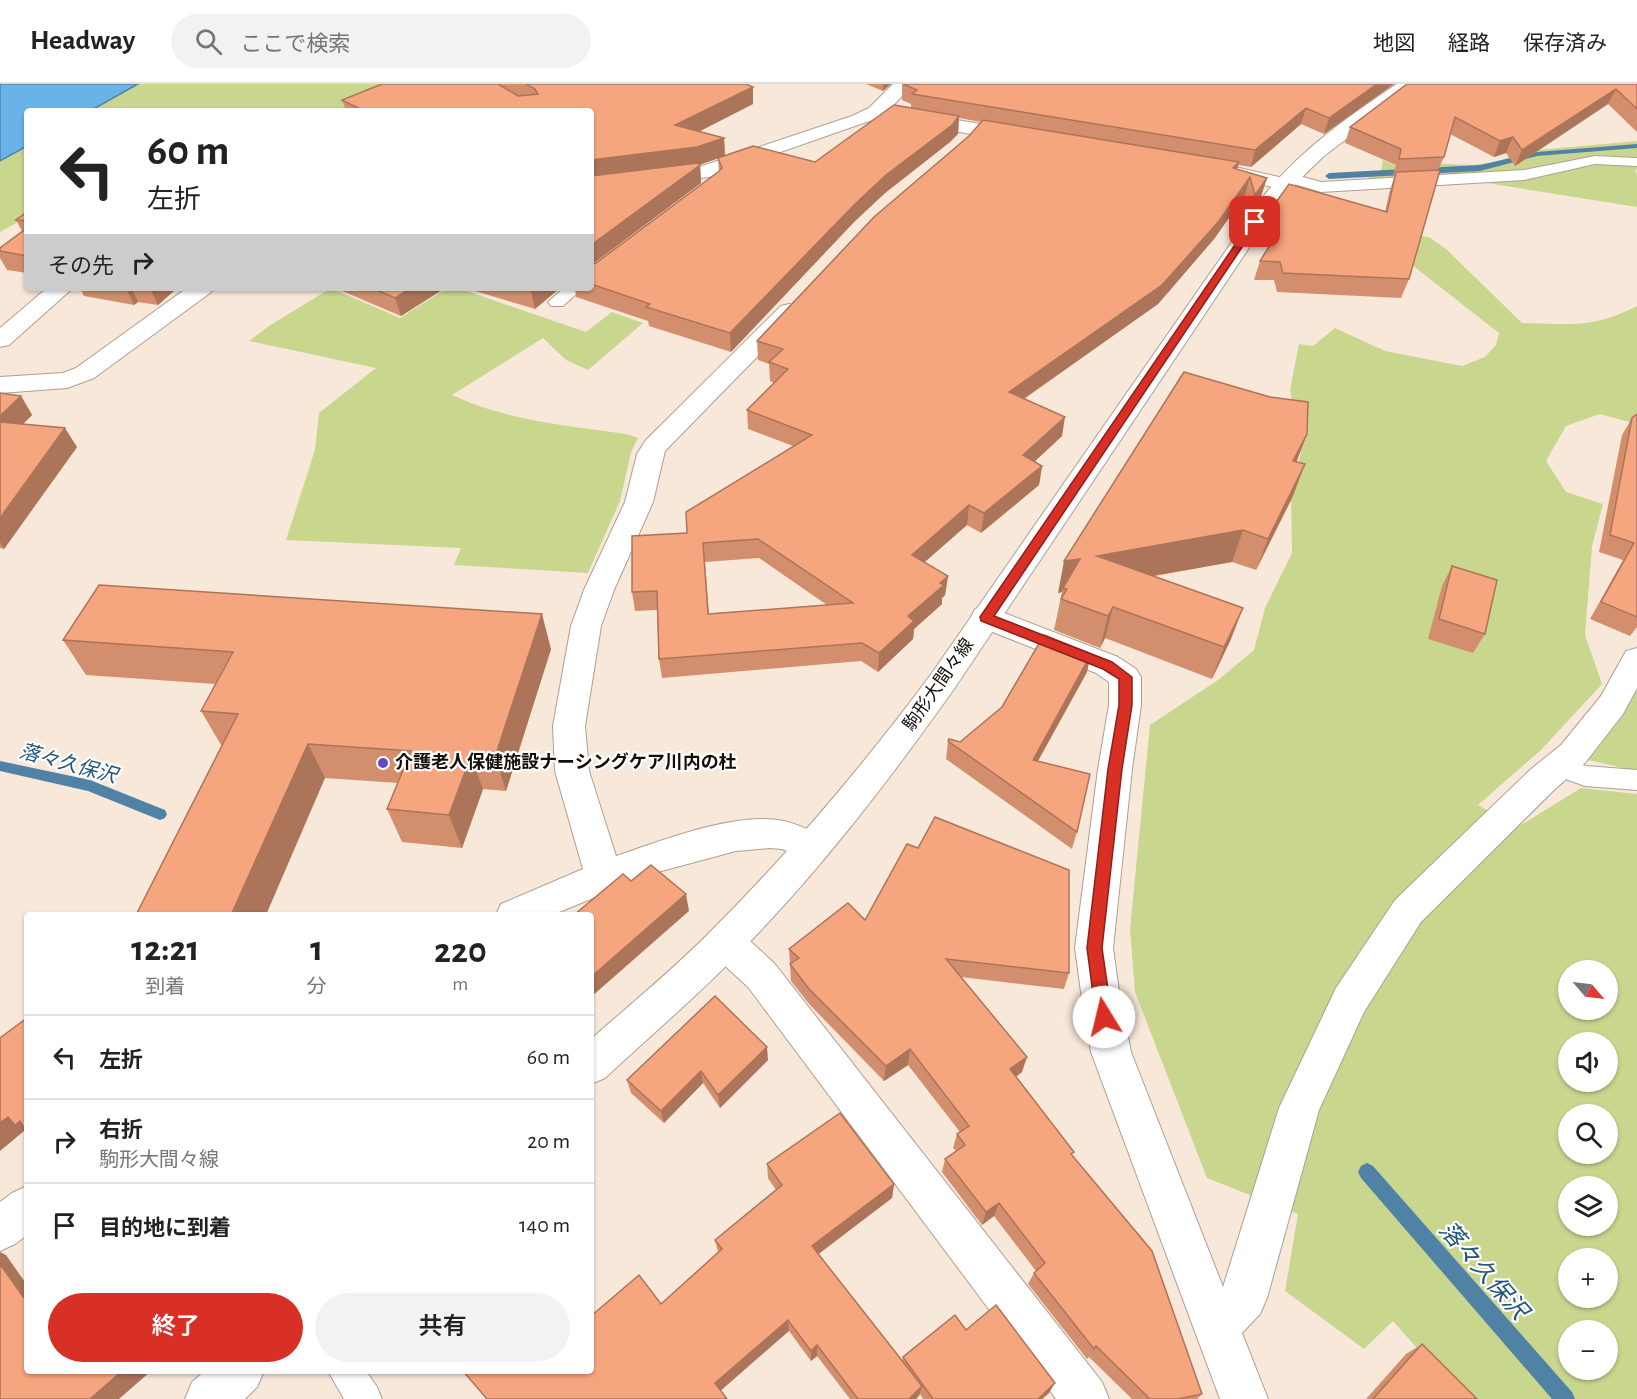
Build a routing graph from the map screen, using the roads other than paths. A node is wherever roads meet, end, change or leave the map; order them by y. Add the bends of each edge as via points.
1 (904, 84) edge
2 (1410, 84) edge
3 (876, 112) junction
4 (1033, 139) edge
5 (1637, 162) edge
6 (1204, 167) edge
7 (1287, 181) junction
8 (594, 186) edge
9 (808, 290) edge
10 (57, 291) edge
11 (198, 291) edge
12 (572, 291) edge
13 (557, 302) dead end
14 (0, 340) edge
15 (0, 386) edge
16 (986, 617) junction
17 (1637, 658) edge
18 (1558, 766) junction
19 (1637, 780) edge
20 (813, 848) junction
21 (602, 877) junction
22 (521, 912) edge
23 (725, 942) junction
24 (594, 1062) edge
25 (24, 1210) edge
26 (0, 1229) edge
27 (1215, 1327) junction
28 (238, 1374) edge
29 (347, 1374) edge
30 (209, 1399) edge
31 (365, 1399) edge
32 (1084, 1399) edge
33 (1244, 1399) edge

1 - 3 street
2 - 7 street, 駒形大間々線 via 1342,131
3 - 4 street via 967,139
3 - 8 street via 707,179
5 - 7 lane via 1595,160 1524,175 1321,187
6 - 7 street
7 - 16 street, 駒形大間々線
9 - 21 street via 655,446 639,502 598,590 586,626 569,726 572,771
10 - 14 street
11 - 15 street via 86,373 67,380
12 - 13 lane
16 - 20 street, 駒形大間々線 via 890,754
16 - 27 street via 1107,665 1125,677 1125,705 1094,948 1101,999 1111,1052
17 - 18 street via 1612,705 1573,754
18 - 19 lane via 1585,776
18 - 27 street via 1408,910 1350,1000 1299,1108 1244,1298
20 - 21 street via 783,835 749,834 695,844
20 - 23 street, 駒形大間々線
21 - 22 street
23 - 24 street, 駒形大間々線
23 - 32 street via 761,975
25 - 26 street
27 - 33 street
28 - 30 street
29 - 31 lane

